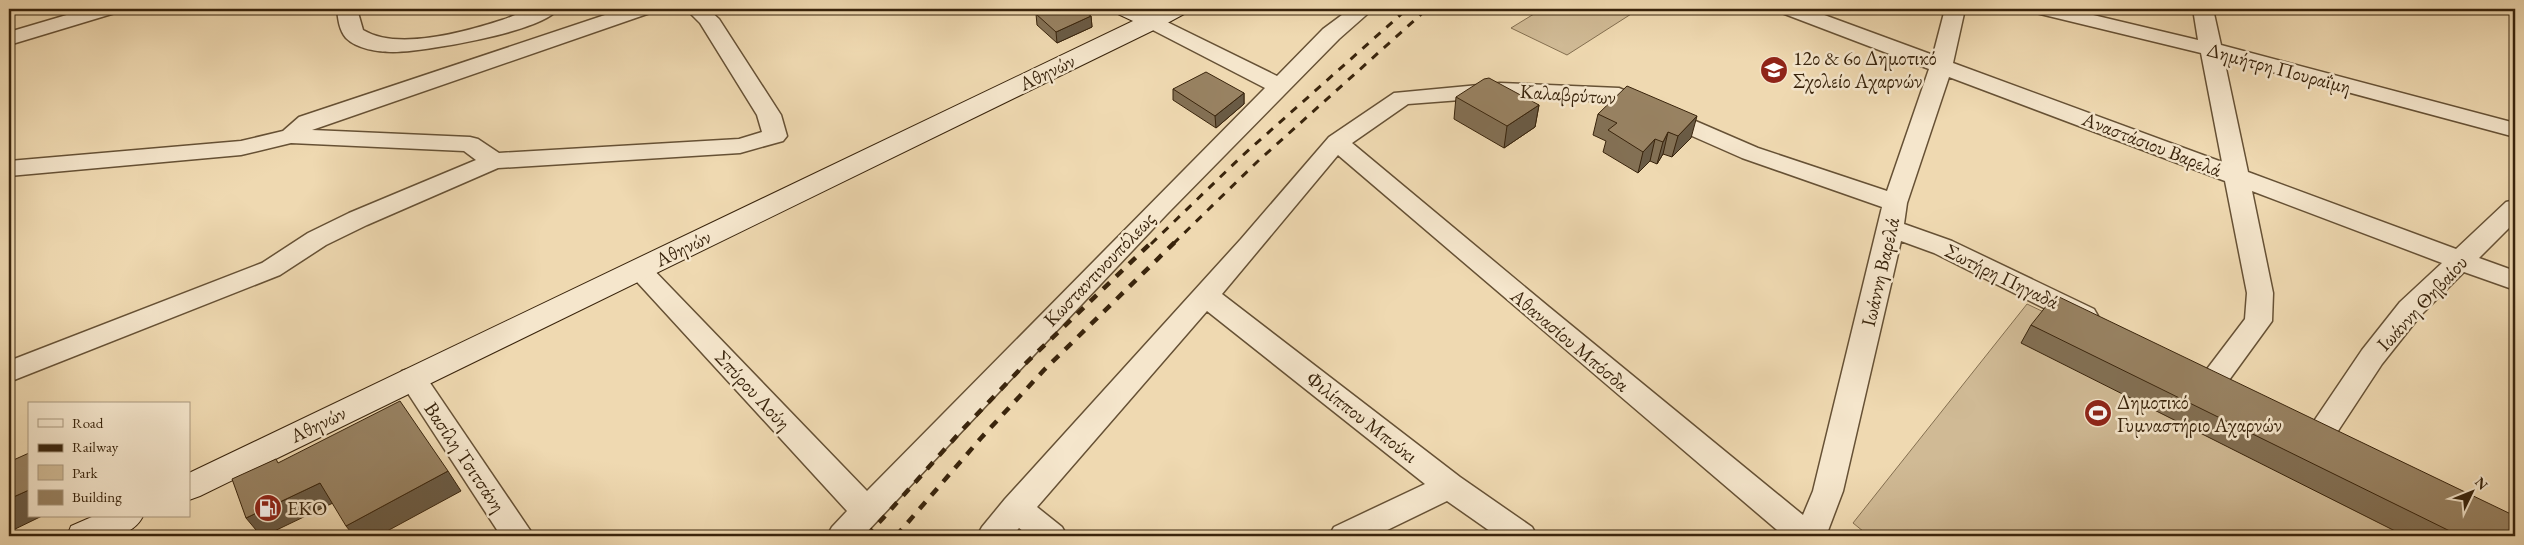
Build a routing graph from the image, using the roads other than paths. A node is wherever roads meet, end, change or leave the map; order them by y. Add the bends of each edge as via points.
1 (108, 9) edge
2 (347, 9) edge
3 (548, 9) edge
4 (643, 9) edge
5 (696, 9) edge
6 (1126, 9) edge
7 (1176, 9) edge
8 (1362, 9) edge
9 (1789, 9) edge
10 (1955, 9) edge
11 (2043, 9) edge
12 (2203, 9) edge
13 (1152, 22) junction
14 (9, 39) edge
15 (2211, 49) junction
16 (1942, 65) junction
17 (1279, 86) junction
18 (2515, 130) edge
19 (291, 136) junction
20 (1337, 142) junction
21 (494, 161) junction
22 (9, 168) edge
23 (2236, 176) junction
24 (2515, 208) edge
25 (1893, 216) junction
26 (2461, 260) junction
27 (640, 270) junction
28 (2515, 281) edge
29 (1205, 295) junction
30 (2109, 328) edge
31 (2188, 367) edge
32 (9, 372) edge
33 (412, 378) junction
34 (2214, 380) junction
35 (2241, 393) edge
36 (2324, 433) edge
37 (1449, 486) junction
38 (190, 487) edge
39 (1016, 508) junction
40 (866, 510) junction
41 (123, 518) edge
42 (84, 536) edge
43 (518, 536) edge
44 (843, 536) edge
45 (993, 536) edge
46 (1051, 536) edge
47 (1345, 536) edge
48 (1521, 536) edge
49 (1806, 536) edge
50 (1810, 536) edge

1 - 14 street
2 - 3 street via 354,34 362,40 386,47 435,43
4 - 19 street via 307,122
5 - 21 street via 708,19 769,115 775,136 740,146
6 - 13 main road
7 - 13 main road, Αθηνών
8 - 17 street, Κωσταντινουπόλεως via 1331,34
9 - 16 street, Αναστάσιου Βαρελά
10 - 16 street, Ιωάννη Βαρελά
11 - 15 street, Δημήτρη Πουραΐμη
12 - 15 street
13 - 17 street
13 - 27 main road, Αθηνών
15 - 18 street, Δημήτρη Πουραΐμη
15 - 23 street
16 - 23 street, Αναστάσιου Βαρελά
16 - 25 street, Ιωάννη Βαρελά
17 - 40 street, Κωσταντινουπόλεως
19 - 21 street via 470,144
19 - 22 street via 241,148
20 - 25 street, Καλαβρύτων via 1402,98 1500,90 1619,95
20 - 29 street
20 - 49 street, Αθανασίου Μπόσδα
21 - 32 street via 358,219 317,239 271,269
23 - 26 street, Αναστάσιου Βαρελά
23 - 34 street via 2260,293 2258,321
24 - 26 street, Ιωάννη Θηβαίου
25 - 30 street, Σωτήρη Πηγαδά via 1943,247
25 - 50 street, Ιωάννη Βαρελά via 1828,491
26 - 28 street, Αναστάσιου Βαρελά
26 - 36 street, Ιωάννη Θηβαίου via 2404,316 2372,357
27 - 33 main road, Αθηνών
27 - 40 street, Σπύρου Λούη
29 - 37 street, Φιλίππου Μπούκι
29 - 39 street
31 - 34 street
33 - 38 main road, Αθηνών
33 - 43 street, Βασίλη Τσιτσάνη
34 - 35 street
37 - 47 street
37 - 48 street, Φιλίππου Μπούκι
39 - 45 street
39 - 46 street
40 - 44 street, Κωσταντινουπόλεως
41 - 42 main road

